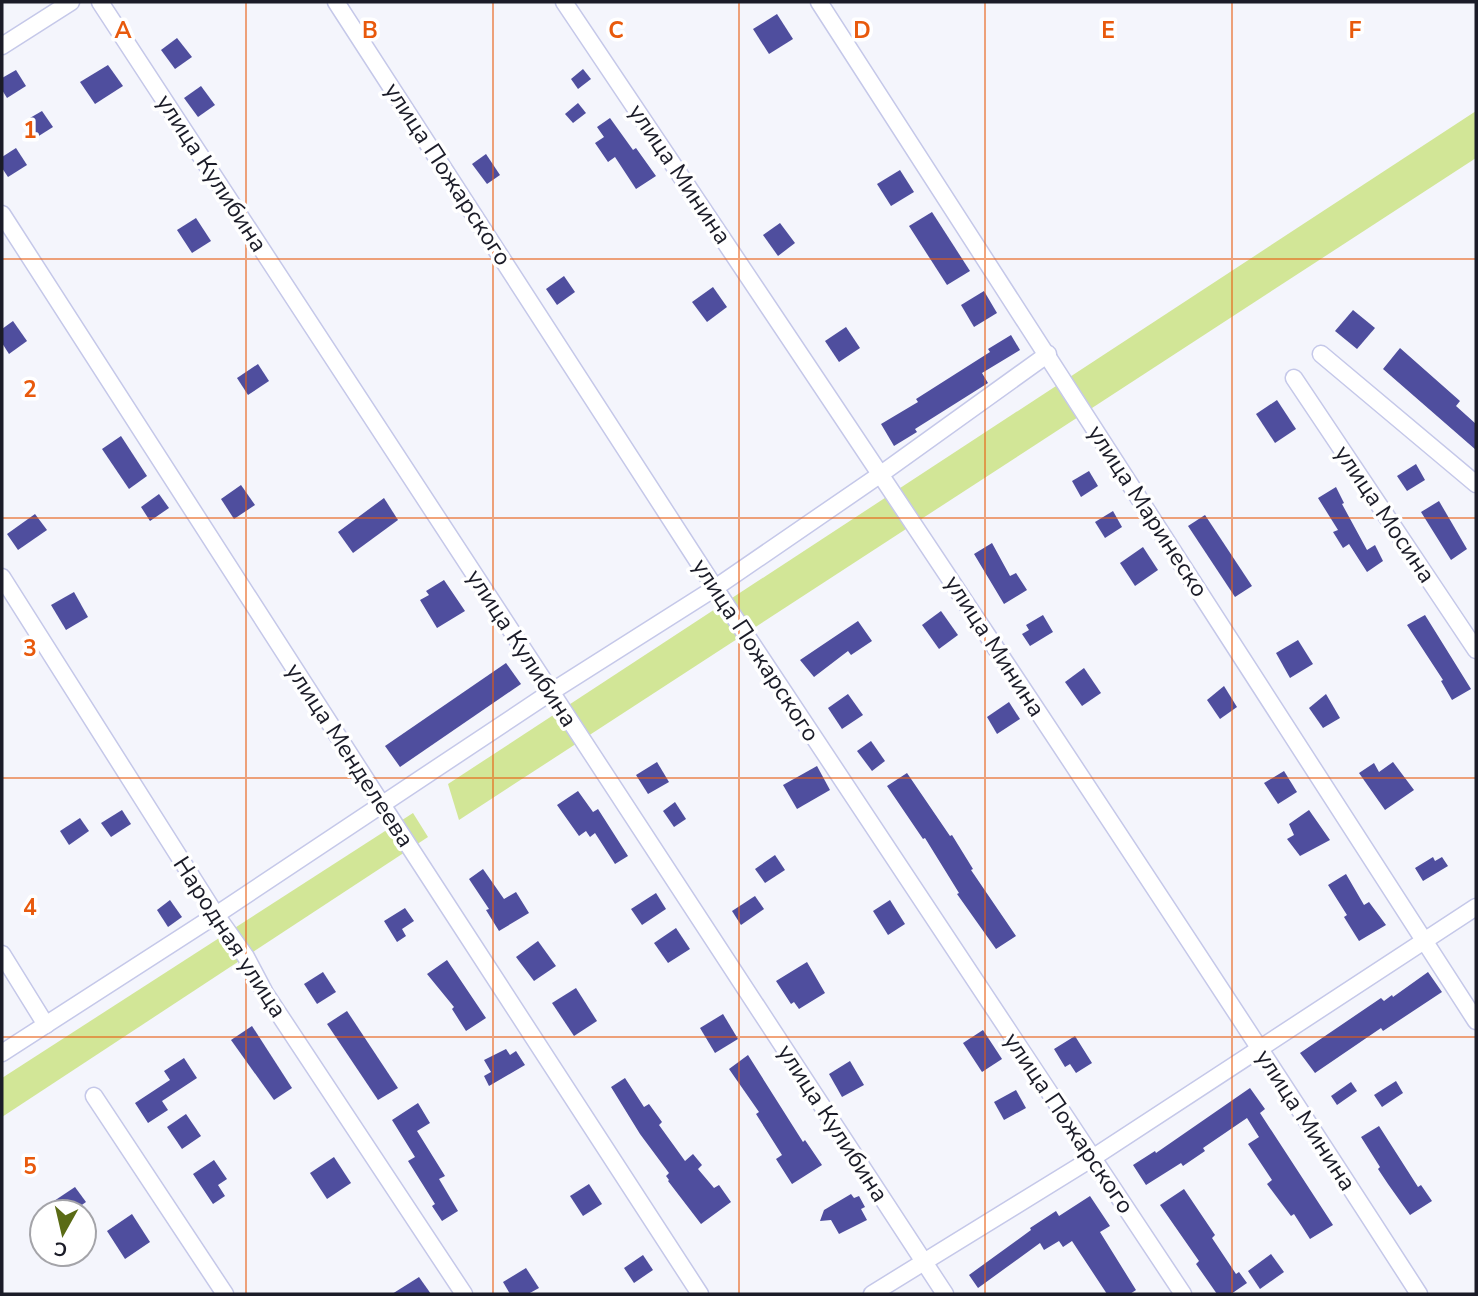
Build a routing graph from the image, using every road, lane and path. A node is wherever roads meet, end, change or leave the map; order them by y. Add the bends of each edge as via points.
1 (71, 2) edge
2 (100, 2) edge
3 (336, 2) edge
4 (564, 2) edge
5 (819, 2) edge
6 (2, 46) edge
7 (2, 214) edge
8 (1048, 354) junction
9 (1321, 354) dead end
10 (1294, 378) dead end
11 (881, 474) junction
12 (1476, 484) edge
13 (2, 577) edge
14 (715, 588) junction
15 (1476, 650) edge
16 (551, 692) junction
17 (381, 803) junction
18 (1476, 907) edge
19 (216, 915) junction
20 (1423, 942) junction
21 (2, 954) edge
22 (1476, 1021) edge
23 (46, 1025) junction
24 (1261, 1050) junction
25 (2, 1053) edge
26 (94, 1096) dead end
27 (1091, 1159) junction
28 (924, 1262) junction
29 (225, 1294) edge
30 (464, 1294) edge
31 (700, 1294) edge
32 (872, 1294) edge
33 (945, 1294) edge
34 (1183, 1294) edge
35 (1419, 1294) edge

1 - 6 street
2 - 16 street, улица Кулибина
3 - 14 street, улица Пожарского
4 - 11 street, улица Минина
5 - 8 street, улица Маринеско
7 - 17 street, улица Менделеева
8 - 11 street
8 - 20 street, улица Маринеско
9 - 12 street
10 - 15 street, улица Мосина
11 - 14 street
11 - 24 street, улица Минина
13 - 19 street, Народная улица
14 - 16 street
14 - 27 street, улица Пожарского
16 - 17 street
16 - 28 street, улица Кулибина
17 - 19 street
17 - 31 street, улица Менделеева
18 - 20 street
19 - 23 street
19 - 30 street, Народная улица
20 - 22 street, улица Маринеско
20 - 24 street
21 - 23 street
23 - 25 street
24 - 27 street
24 - 35 street, улица Минина
26 - 29 street
27 - 28 street
27 - 34 street, улица Пожарского
28 - 32 street
28 - 33 street, улица Кулибина

